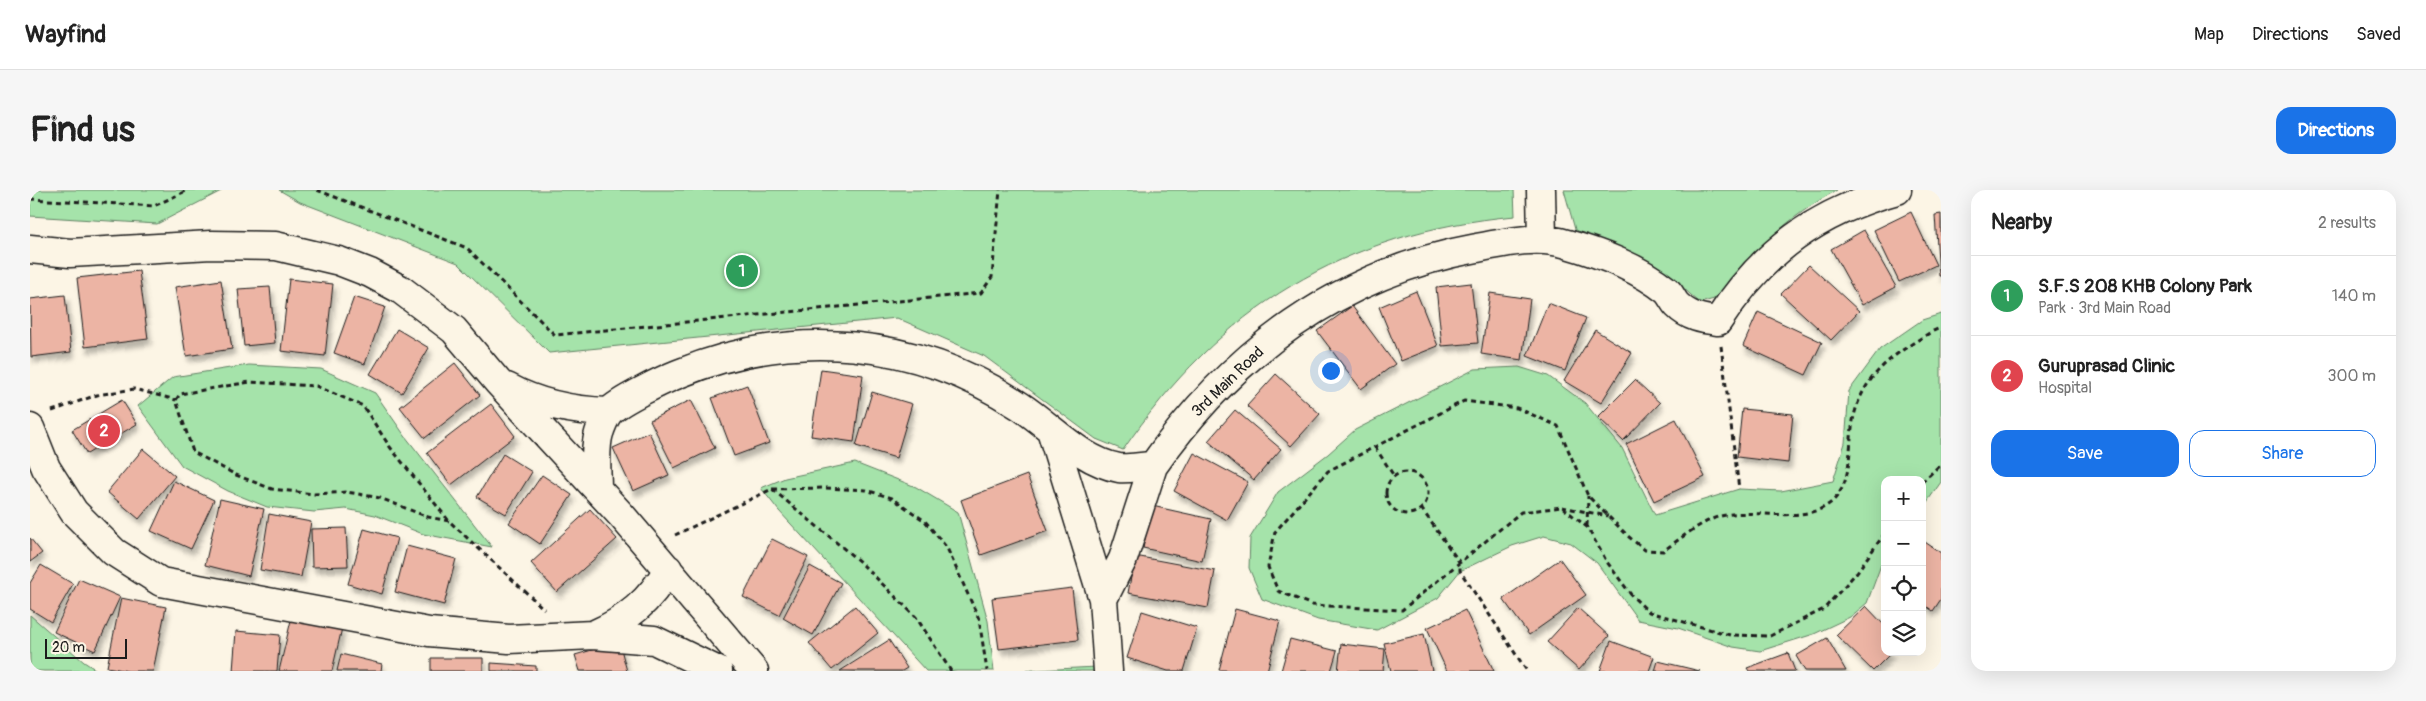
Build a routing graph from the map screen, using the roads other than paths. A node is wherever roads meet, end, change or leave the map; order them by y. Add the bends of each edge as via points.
1 (1541, 190) edge
2 (1897, 190) edge
3 (1542, 240) junction
4 (30, 248) edge
5 (498, 382) junction
6 (609, 412) junction
7 (39, 420) edge
8 (1051, 430) junction
9 (1153, 466) junction
10 (597, 489) junction
11 (668, 570) junction
12 (1103, 599) junction
13 (583, 635) junction
14 (718, 671) edge
15 (754, 671) edge
16 (1108, 671) edge

1 - 3 street
2 - 3 street, 3rd Main Road via 1868,198 1808,226 1757,268 1718,321 1696,318 1677,305 1668,291 1619,260 1564,243
3 - 9 street, 3rd Main Road via 1501,243 1421,262 1375,279 1309,313 1272,338 1220,384 1178,430
4 - 5 street via 70,253 244,244 276,246 332,258 370,273 428,308 454,330
5 - 6 street via 514,391 564,407 586,412
5 - 10 street
6 - 8 street via 669,377 726,357 806,344 844,345 909,356 955,371 1013,402
6 - 10 street via 599,434
7 - 13 street via 46,468 74,512 114,552 161,582 429,632 509,639
8 - 9 street via 1092,458 1120,468
8 - 12 street
9 - 12 street, 3rd Main Road via 1123,559
10 - 11 street
11 - 13 street via 633,613 614,626
11 - 15 street
12 - 16 street
13 - 14 street via 654,640

